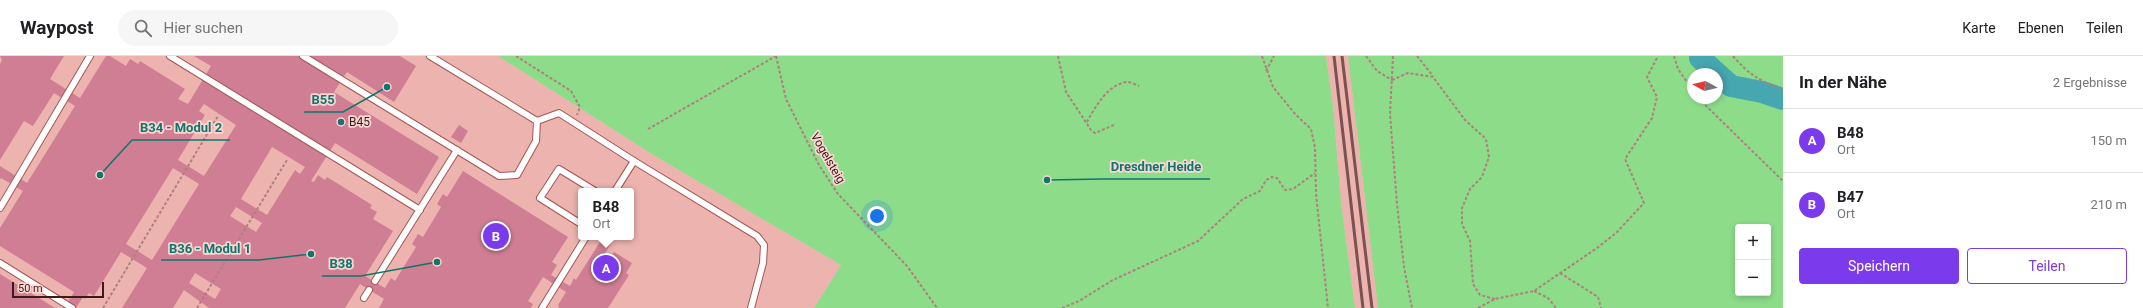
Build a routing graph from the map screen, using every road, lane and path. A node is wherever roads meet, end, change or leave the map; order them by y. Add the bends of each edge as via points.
1 (90, 56) edge
2 (170, 56) edge
3 (303, 56) edge
4 (430, 56) edge
5 (516, 56) edge
6 (776, 56) edge
7 (1058, 56) edge
8 (1262, 56) edge
9 (1274, 56) edge
10 (1366, 56) edge
11 (1393, 56) edge
12 (1417, 56) edge
13 (1658, 56) edge
14 (1674, 56) edge
15 (1733, 56) edge
16 (1266, 71) junction
17 (1434, 77) junction
18 (1392, 80) junction
19 (1687, 82) edge
20 (1139, 86) dead end
21 (1783, 89) edge
22 (1704, 104) edge
23 (218, 116) dead end
24 (537, 121) junction
25 (574, 122) junction
26 (1087, 122) junction
27 (1114, 125) dead end
28 (648, 129) dead end
29 (457, 150) junction
30 (287, 160) dead end
31 (634, 161) junction
32 (1315, 172) junction
33 (1783, 181) edge
34 (590, 188) edge
35 (617, 188) edge
36 (0, 208) edge
37 (420, 210) junction
38 (578, 222) edge
39 (584, 240) edge
40 (0, 263) edge
41 (1560, 273) junction
42 (375, 281) dead end
43 (369, 290) dead end
44 (1534, 291) junction
45 (364, 298) dead end
46 (1495, 299) junction
47 (72, 308) edge
48 (103, 308) edge
49 (197, 308) edge
50 (542, 308) edge
51 (751, 308) edge
52 (937, 308) edge
53 (1062, 308) edge
54 (1328, 308) edge
55 (1412, 308) edge
56 (1478, 308) edge
57 (1556, 308) edge
58 (1601, 308) edge

1 - 36 lane
2 - 37 lane
3 - 29 lane
4 - 24 lane
5 - 25 path via 571,91 580,107
6 - 28 path
6 - 52 path, Vogelsteig via 786,99 819,165 838,194 907,266
7 - 26 path via 1066,92
8 - 16 path
9 - 16 path
10 - 18 path via 1377,71
11 - 18 path
12 - 17 path
13 - 41 path via 1647,77 1657,97 1652,118 1625,159 1644,202 1612,236
14 - 19 path via 1678,69
15 - 21 path via 1746,71 1767,84
16 - 32 path via 1273,87 1311,129 1315,148
17 - 18 path via 1408,73
17 - 46 path via 1465,120 1486,139 1489,157 1482,178 1470,189 1462,208 1462,224 1470,241 1472,284 1480,295
18 - 55 path via 1390,114 1397,204 1404,267
20 - 26 path via 1128,82 1114,86 1096,105
22 - 33 path
23 - 48 path
24 - 25 lane via 559,113
24 - 29 lane via 536,140 517,175 499,176
25 - 31 lane
26 - 27 path via 1095,133
29 - 37 lane
30 - 49 path
31 - 35 lane
31 - 51 lane via 757,236 764,245 763,262
32 - 53 path via 1293,189 1285,190 1277,178 1266,180 1260,191 1243,199 1198,241 1114,280
32 - 54 path
34 - 38 lane via 559,169 540,198
37 - 42 lane
39 - 50 lane
40 - 47 lane
41 - 44 path
41 - 58 path via 1598,297
43 - 45 lane
44 - 46 path
44 - 57 path via 1548,298
46 - 56 path

